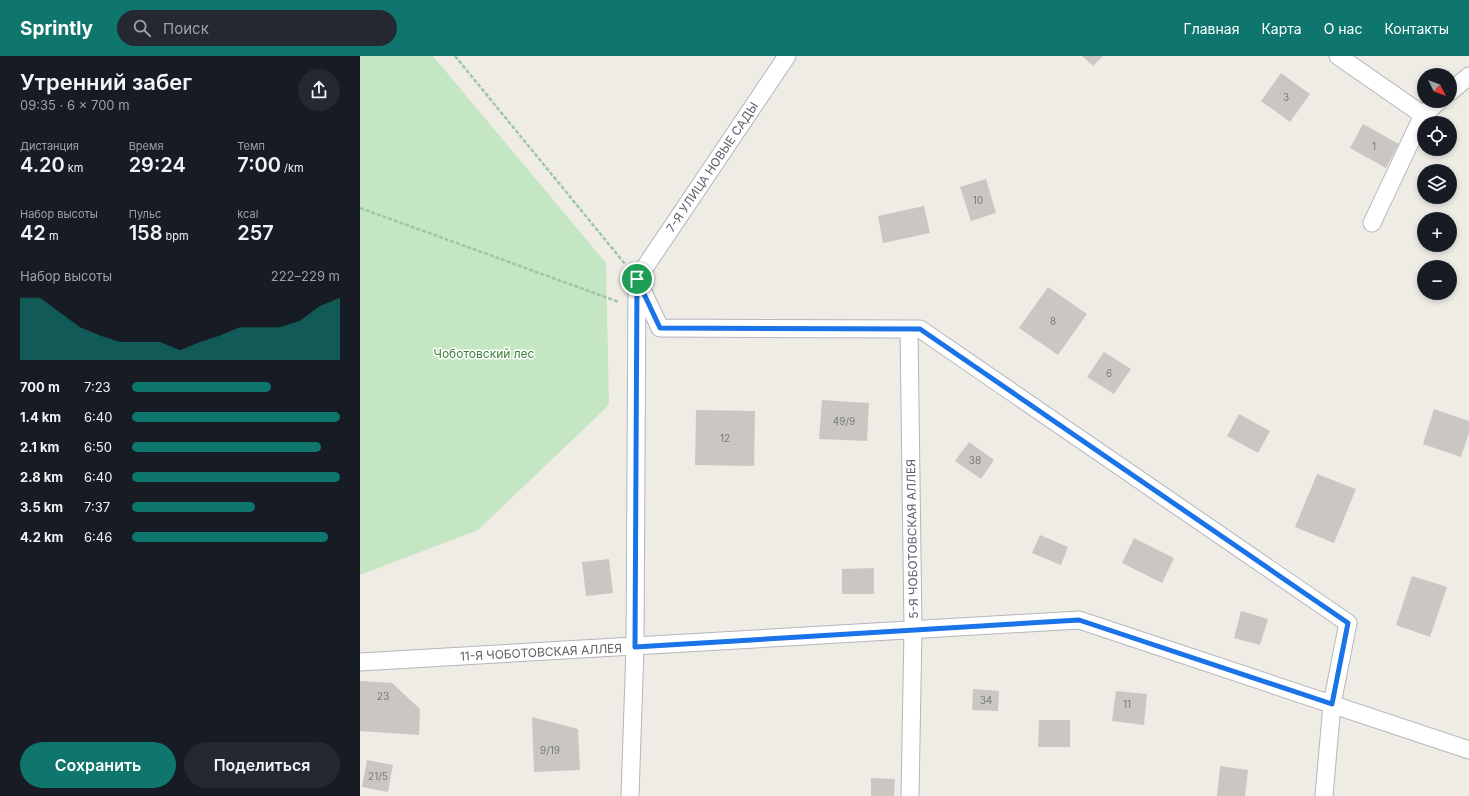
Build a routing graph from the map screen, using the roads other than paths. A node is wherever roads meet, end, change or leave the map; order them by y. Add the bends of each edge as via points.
1 (787, 56) edge
2 (1338, 56) edge
3 (1469, 76) edge
4 (1457, 86) edge
5 (1431, 108) edge
6 (1423, 115) junction
7 (1372, 223) dead end
8 (637, 279) junction
9 (909, 329) junction
10 (913, 629) junction
11 (635, 647) junction
12 (360, 662) edge
13 (1332, 704) junction
14 (1469, 750) edge
15 (630, 796) edge
16 (910, 796) edge
17 (1324, 796) edge

1 - 8 street, 7-Я УЛИЦА НОВЫЕ САДЫ
2 - 6 street
3 - 4 street
5 - 6 street
6 - 7 street
8 - 9 street via 660,328
8 - 11 street
9 - 10 street, 5-Я ЧОБОТОВСКАЯ АЛЛЕЯ
9 - 13 street via 920,329 1348,623
10 - 11 street, 11-Я ЧОБОТОВСКАЯ АЛЛЕЯ
10 - 13 street, 11-Я ЧОБОТОВСКАЯ АЛЛЕЯ via 1079,620
10 - 16 street, 5-Я ЧОБОТОВСКАЯ АЛЛЕЯ
11 - 12 street, 11-Я ЧОБОТОВСКАЯ АЛЛЕЯ
11 - 15 street
13 - 14 street, 11-Я ЧОБОТОВСКАЯ АЛЛЕЯ
13 - 17 street

